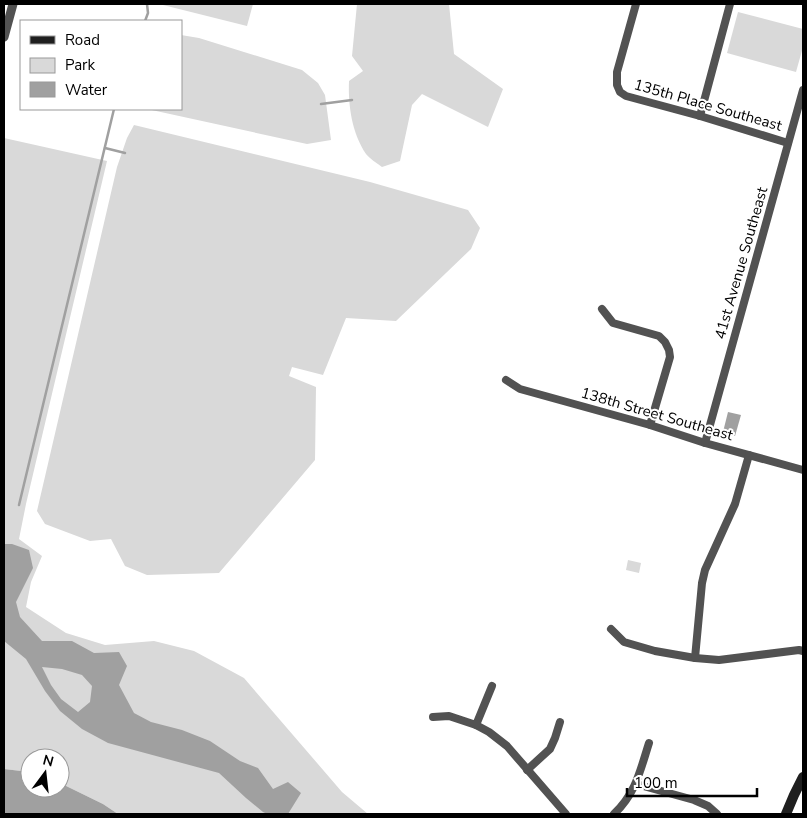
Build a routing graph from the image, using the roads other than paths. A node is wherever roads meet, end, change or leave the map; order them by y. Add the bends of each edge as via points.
1 (13, 4) edge
2 (636, 4) edge
3 (730, 4) edge
4 (4, 37) edge
5 (803, 90) edge
6 (700, 116) junction
7 (788, 143) junction
8 (602, 309) dead end
9 (506, 380) dead end
10 (650, 425) junction
11 (705, 443) junction
12 (749, 455) junction
13 (803, 470) edge
14 (611, 629) dead end
15 (803, 651) edge
16 (695, 658) junction
17 (492, 686) dead end
18 (433, 717) dead end
19 (560, 722) dead end
20 (476, 725) junction
21 (649, 742) dead end
22 (527, 770) junction
23 (803, 777) edge
24 (636, 784) junction
25 (566, 814) edge
26 (614, 814) edge
27 (718, 814) edge
28 (786, 814) edge

1 - 4 street
2 - 6 street, 135th Place Southeast via 617,72 620,92
3 - 6 street
5 - 7 street, 41st Avenue Southeast
6 - 7 street, 135th Place Southeast
7 - 11 street, 41st Avenue Southeast
8 - 10 street via 613,322 659,336 669,350 670,357
9 - 10 street, 138th Street Southeast via 520,389
10 - 11 street, 138th Street Southeast
11 - 12 street, 138th Street Southeast
12 - 13 street, 138th Street Southeast
12 - 16 street via 735,504 705,570
14 - 16 street via 624,642
15 - 16 street via 718,660
17 - 20 street
18 - 20 street via 449,716
19 - 22 street via 550,749
20 - 22 street via 507,746
21 - 24 street
22 - 25 street
23 - 28 main road
24 - 26 street
24 - 27 street via 694,800

